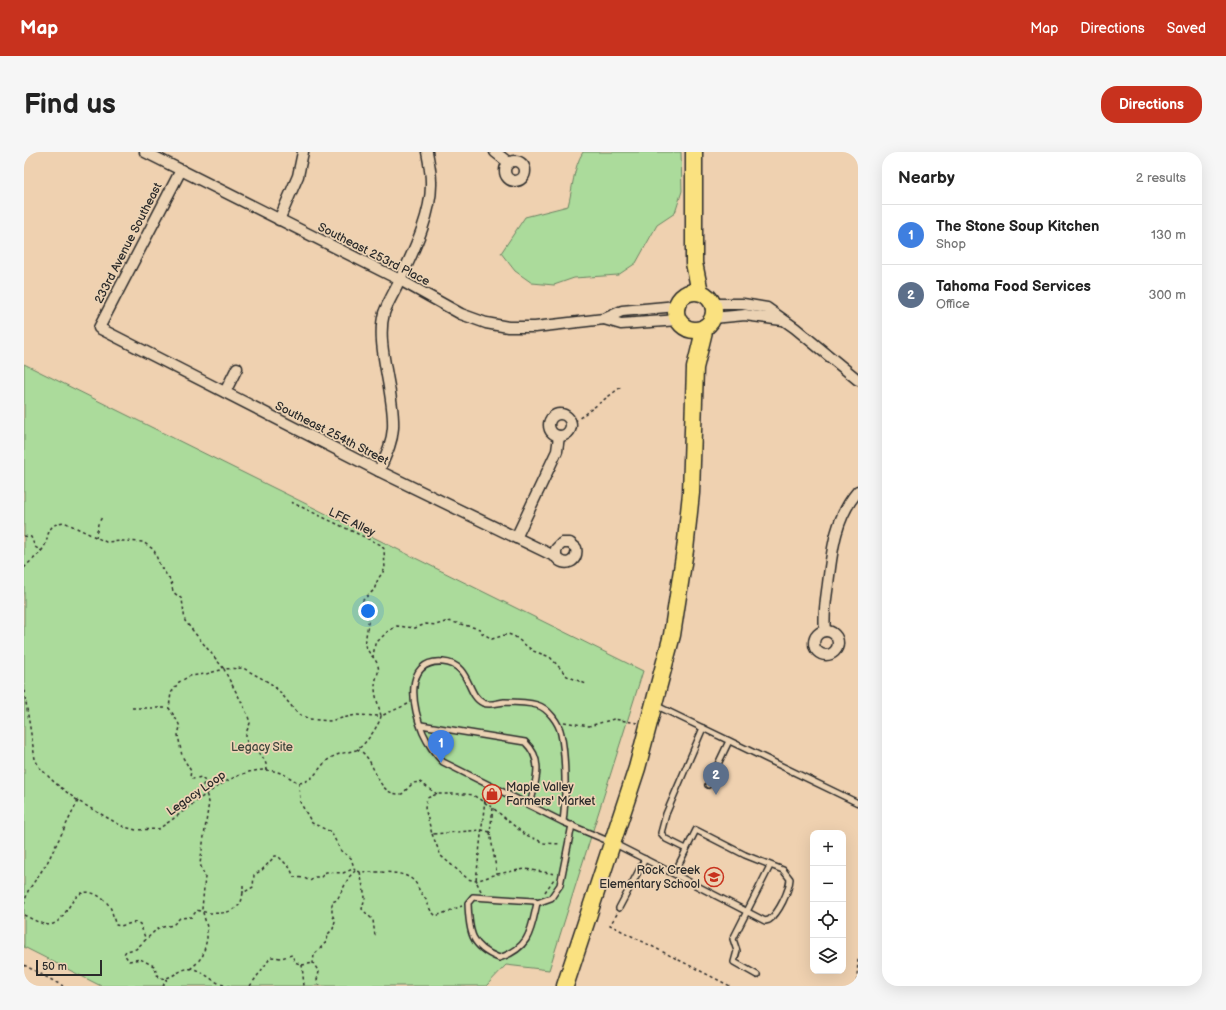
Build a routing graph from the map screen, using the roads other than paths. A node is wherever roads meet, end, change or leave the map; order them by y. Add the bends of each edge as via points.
1 (145, 152) edge
2 (303, 152) edge
3 (427, 152) edge
4 (495, 152) edge
5 (694, 152) edge
6 (509, 163) dead end
7 (181, 170) junction
8 (279, 220) junction
9 (400, 280) junction
10 (685, 308) junction
11 (710, 316) junction
12 (604, 319) junction
13 (99, 328) joint
14 (237, 368) dead end
15 (695, 368) junction
16 (858, 380) edge
17 (225, 392) junction
18 (559, 436) junction
19 (379, 471) junction
20 (858, 491) edge
21 (516, 538) junction
22 (556, 557) dead end
23 (825, 631) dead end
24 (654, 705) junction
25 (421, 726) junction
26 (703, 728) junction
27 (729, 741) junction
28 (708, 785) dead end
29 (858, 803) edge
30 (530, 805) junction
31 (563, 822) junction
32 (572, 826) junction
33 (613, 843) junction
34 (686, 849) junction
35 (644, 859) junction
36 (770, 866) junction
37 (674, 874) junction
38 (537, 903) junction
39 (619, 908) road end
40 (747, 911) junction
41 (757, 975) dead end
42 (565, 986) edge

1 - 7 street, Southeast 253rd Place
2 - 8 street via 298,176
3 - 9 street via 431,184 429,199 418,238
4 - 6 street
5 - 10 main road via 694,263
7 - 8 street, Southeast 253rd Place
7 - 13 street, 233rd Avenue Southeast
8 - 9 street, Southeast 253rd Place
9 - 12 street, Southeast 253rd Place via 462,314 486,323 508,327 535,327
9 - 19 street via 384,313 382,330 393,428 390,445
10 - 11 main road via 696,330
10 - 11 main road via 709,297
10 - 12 street, Southeast 253rd Place via 622,311
10 - 12 street, Southeast 253rd Place via 621,324
10 - 15 main road
11 - 15 main road
11 - 16 street via 745,315 782,320
13 - 17 street, Southeast 254th Street
14 - 17 street
15 - 24 main road via 691,493 685,550 672,635
17 - 19 street, Southeast 254th Street
18 - 18 street via 566,434 570,425 565,416 556,415 549,428
18 - 21 street via 558,451
19 - 21 street, Southeast 254th Street
20 - 23 street via 840,518 833,542 824,613
21 - 22 street, Southeast 254th Street
24 - 26 lane
24 - 33 main road
25 - 30 lane via 434,752 443,762
25 - 30 lane via 525,742 535,753 537,771
25 - 31 lane via 413,702 414,685 419,670 426,664 443,662 464,673 475,697 483,703 538,705 553,717 561,733 564,756
26 - 27 lane
26 - 34 lane via 666,814 662,833 666,839
27 - 28 lane
27 - 29 lane
30 - 31 lane
31 - 32 lane
32 - 33 lane
32 - 38 lane via 560,885 551,898
33 - 35 lane
33 - 42 main road
34 - 36 lane via 696,830
34 - 37 lane
35 - 37 lane
35 - 39 lane
36 - 40 lane
36 - 40 lane via 783,870 790,879 776,914 765,921
37 - 40 lane
38 - 38 lane via 473,897 468,903 468,922 472,937 477,945 489,954 499,958 511,955 529,936
40 - 41 lane via 733,939 737,951 734,962

